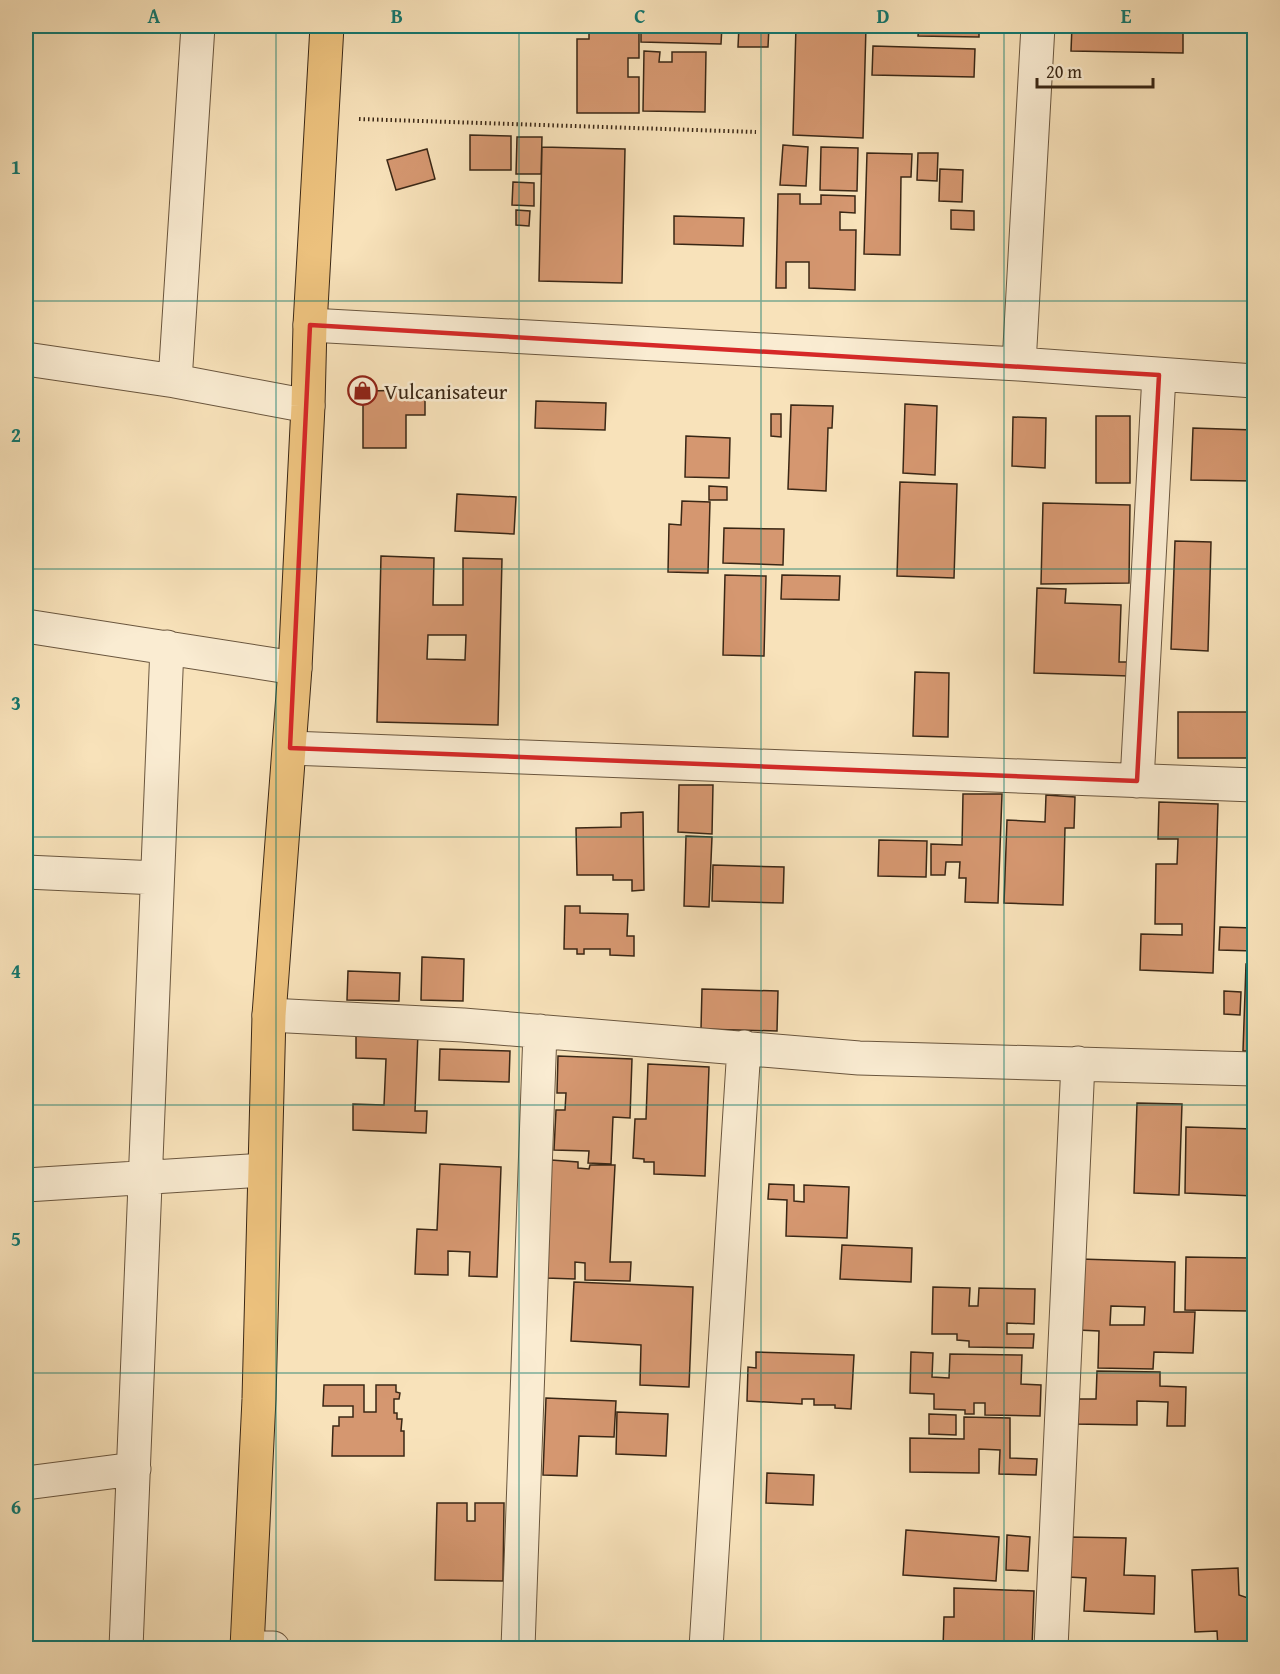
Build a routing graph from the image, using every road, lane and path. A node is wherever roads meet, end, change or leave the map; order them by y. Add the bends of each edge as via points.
1 (198, 26) edge
2 (327, 26) edge
3 (1038, 26) edge
4 (322, 118) junction
5 (756, 132) dead end
6 (310, 325) junction
7 (26, 359) edge
8 (1019, 364) junction
9 (1159, 375) junction
10 (175, 381) junction
11 (1254, 381) edge
12 (308, 406) junction
13 (26, 626) edge
14 (166, 648) junction
15 (295, 668) junction
16 (290, 748) junction
17 (1137, 781) junction
18 (1254, 785) edge
19 (26, 872) edge
20 (157, 878) junction
21 (269, 1015) junction
22 (540, 1031) junction
23 (744, 1047) junction
24 (1078, 1063) junction
25 (1254, 1070) edge
26 (264, 1170) junction
27 (145, 1178) junction
28 (26, 1185) edge
29 (134, 1469) junction
30 (26, 1483) edge
31 (126, 1648) edge
32 (256, 1648) edge
33 (518, 1648) edge
34 (706, 1648) edge
35 (1051, 1648) edge

1 - 10 street
2 - 4 main road
3 - 8 street
4 - 5 path
4 - 6 main road
6 - 8 street
6 - 12 main road
7 - 10 street
8 - 9 street
9 - 11 street
9 - 17 street
10 - 12 street
12 - 15 main road
13 - 14 street
14 - 15 street
14 - 20 street
15 - 16 main road
16 - 17 street
16 - 21 main road
17 - 18 street
19 - 20 street
20 - 27 street
21 - 22 street
21 - 26 main road
22 - 23 street
22 - 33 street
23 - 24 street via 859,1058
23 - 34 street
24 - 25 street
24 - 35 street
26 - 27 street
26 - 32 main road
27 - 28 street
27 - 29 street
29 - 30 street
29 - 31 street

